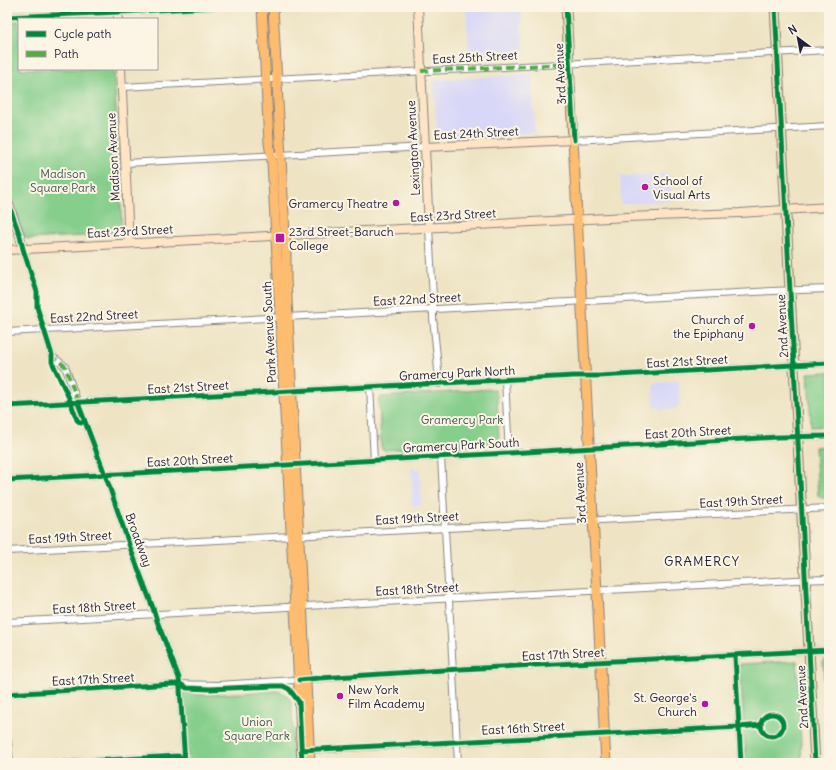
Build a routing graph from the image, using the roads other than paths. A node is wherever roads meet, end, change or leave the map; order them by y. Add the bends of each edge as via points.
1 (214, 7) edge
2 (262, 7) edge
3 (274, 7) edge
4 (418, 7) edge
5 (566, 7) edge
6 (775, 7) edge
7 (118, 13) edge
8 (7, 17) edge
9 (829, 50) edge
10 (777, 52) junction
11 (569, 64) junction
12 (121, 70) edge
13 (421, 71) junction
14 (277, 79) junction
15 (266, 80) junction
16 (122, 87) junction
17 (829, 126) edge
18 (781, 129) junction
19 (574, 140) junction
20 (425, 147) junction
21 (281, 155) junction
22 (271, 156) junction
23 (125, 162) junction
24 (7, 200) edge
25 (829, 207) edge
26 (786, 210) junction
27 (578, 220) junction
28 (429, 228) junction
29 (286, 235) junction
30 (276, 236) junction
31 (130, 243) junction
32 (23, 249) junction
33 (7, 250) edge
34 (829, 290) edge
35 (790, 291) junction
36 (582, 302) junction
37 (433, 309) junction
38 (284, 317) junction
39 (44, 330) junction
40 (7, 332) edge
41 (829, 363) edge
42 (794, 365) junction
43 (586, 376) junction
44 (546, 378) joint
45 (505, 380) junction
46 (439, 384) junction
47 (370, 387) junction
48 (288, 392) junction
49 (78, 402) junction
50 (7, 406) edge
51 (829, 436) edge
52 (798, 437) junction
53 (590, 448) junction
54 (549, 451) joint
55 (509, 453) junction
56 (441, 456) junction
57 (374, 460) junction
58 (292, 464) junction
59 (105, 474) junction
60 (7, 480) edge
61 (829, 508) edge
62 (802, 509) junction
63 (593, 520) junction
64 (445, 528) junction
65 (295, 536) junction
66 (129, 544) junction
67 (7, 551) edge
68 (829, 579) edge
69 (806, 580) junction
70 (597, 591) junction
71 (449, 599) junction
72 (299, 606) junction
73 (155, 614) junction
74 (7, 622) edge
75 (829, 650) edge
76 (809, 652) junction
77 (735, 656) junction
78 (601, 662) junction
79 (452, 670) junction
80 (303, 679) junction
81 (180, 684) junction
82 (7, 694) edge
83 (739, 727) junction
84 (605, 734) junction
85 (7, 742) edge
86 (456, 742) junction
87 (306, 750) junction
88 (185, 761) edge
89 (9, 763) edge
90 (52, 763) edge
91 (302, 763) edge
92 (310, 763) edge
93 (458, 763) edge
94 (606, 763) edge
95 (741, 763) edge
96 (815, 763) edge

1 - 7 street
2 - 15 main road, Park Avenue South
3 - 14 main road, Park Avenue South
4 - 13 main road, Lexington Avenue
5 - 11 main road, 3rd Avenue
6 - 10 main road, 2nd Avenue
7 - 8 street
9 - 10 street, East 25th Street
10 - 11 street, East 25th Street
10 - 18 main road, 2nd Avenue
11 - 13 street, East 25th Street
11 - 19 main road, 3rd Avenue
12 - 16 main road, Madison Avenue
13 - 14 street, East 25th Street
13 - 20 main road, Lexington Avenue
14 - 15 street, East 25th Street
14 - 21 main road, Park Avenue South
15 - 16 street, East 25th Street
15 - 22 main road, Park Avenue South
16 - 23 main road, Madison Avenue
17 - 18 street, East 24th Street
18 - 19 street, East 24th Street
18 - 26 main road, 2nd Avenue
19 - 20 main road, East 24th Street
19 - 27 main road, 3rd Avenue
20 - 21 street, East 24th Street
20 - 28 main road, Lexington Avenue
21 - 22 street, East 24th Street
21 - 29 main road, Park Avenue South
22 - 23 street, East 24th Street
22 - 30 main road, Park Avenue South
23 - 31 main road, Madison Avenue
24 - 32 main road
25 - 26 main road, East 23rd Street
26 - 27 main road, East 23rd Street
26 - 35 main road, 2nd Avenue
27 - 28 main road, East 23rd Street
27 - 36 main road, 3rd Avenue
28 - 29 main road, East 23rd Street
28 - 37 street, Lexington Avenue
29 - 30 main road, East 23rd Street
29 - 38 main road, Park Avenue South
30 - 31 main road, East 23rd Street
30 - 38 main road, Park Avenue South
31 - 32 main road, East 23rd Street
32 - 33 main road, East 23rd Street
32 - 39 street, Broadway via 37,292 36,307
34 - 35 street, East 22nd Street
35 - 36 street, East 22nd Street
35 - 42 main road, 2nd Avenue
36 - 37 street, East 22nd Street
36 - 43 main road, 3rd Avenue
37 - 38 street, East 22nd Street
37 - 46 street, Lexington Avenue
38 - 39 street, East 22nd Street
38 - 48 main road, Park Avenue South
39 - 40 street, East 22nd Street
39 - 49 street, Broadway via 54,358 65,366
41 - 42 street, East 21st Street
42 - 43 street, East 21st Street
42 - 52 main road, 2nd Avenue
43 - 44 street, East 21st Street
43 - 53 main road, 3rd Avenue
44 - 45 street, Gramercy Park North
45 - 46 street, Gramercy Park North
45 - 55 street
46 - 47 street, Gramercy Park North
47 - 48 street, East 21st Street
47 - 57 street
48 - 49 street, East 21st Street
48 - 58 main road, Park Avenue South
49 - 50 street, East 21st Street
49 - 59 street, Broadway
51 - 52 street, East 20th Street
52 - 53 street, East 20th Street
52 - 62 main road, 2nd Avenue
53 - 54 street, East 20th Street
53 - 63 main road, 3rd Avenue
54 - 55 street, Gramercy Park South
55 - 56 street, Gramercy Park South
56 - 57 street, Gramercy Park South
56 - 64 street
57 - 58 street, East 20th Street
58 - 59 street, East 20th Street
58 - 65 main road, Park Avenue South
59 - 60 street, East 20th Street
59 - 66 street, Broadway
61 - 62 street, East 19th Street
62 - 63 street, East 19th Street
62 - 69 main road, 2nd Avenue
63 - 64 street, East 19th Street
63 - 70 main road, 3rd Avenue
64 - 65 street, East 19th Street
64 - 71 street
65 - 66 street, East 19th Street
65 - 72 main road, Park Avenue South
66 - 67 street, East 19th Street
66 - 73 street, Broadway
68 - 69 street, East 18th Street
69 - 70 street, East 18th Street
69 - 76 main road, 2nd Avenue
70 - 71 street, East 18th Street
70 - 78 main road, 3rd Avenue
71 - 72 street, East 18th Street
71 - 79 street
72 - 73 street, East 18th Street
72 - 80 main road, Park Avenue South
73 - 74 street, East 18th Street
73 - 81 street, Broadway
75 - 76 street, East 17th Street
76 - 77 street, East 17th Street
76 - 96 main road, 2nd Avenue
77 - 78 street, East 17th Street
77 - 83 street
78 - 79 street, East 17th Street
78 - 84 main road, 3rd Avenue
79 - 80 street, East 17th Street
79 - 86 street
80 - 81 street, East 17th Street via 218,685
80 - 87 main road, Park Avenue South
81 - 82 street, East 17th Street
81 - 88 street, Broadway
83 - 84 street, East 16th Street
83 - 95 street
84 - 86 street, East 16th Street
84 - 94 main road, 3rd Avenue
85 - 89 main road
86 - 87 street, East 16th Street
86 - 93 street
87 - 91 main road
87 - 92 main road
88 - 90 street via 178,756

